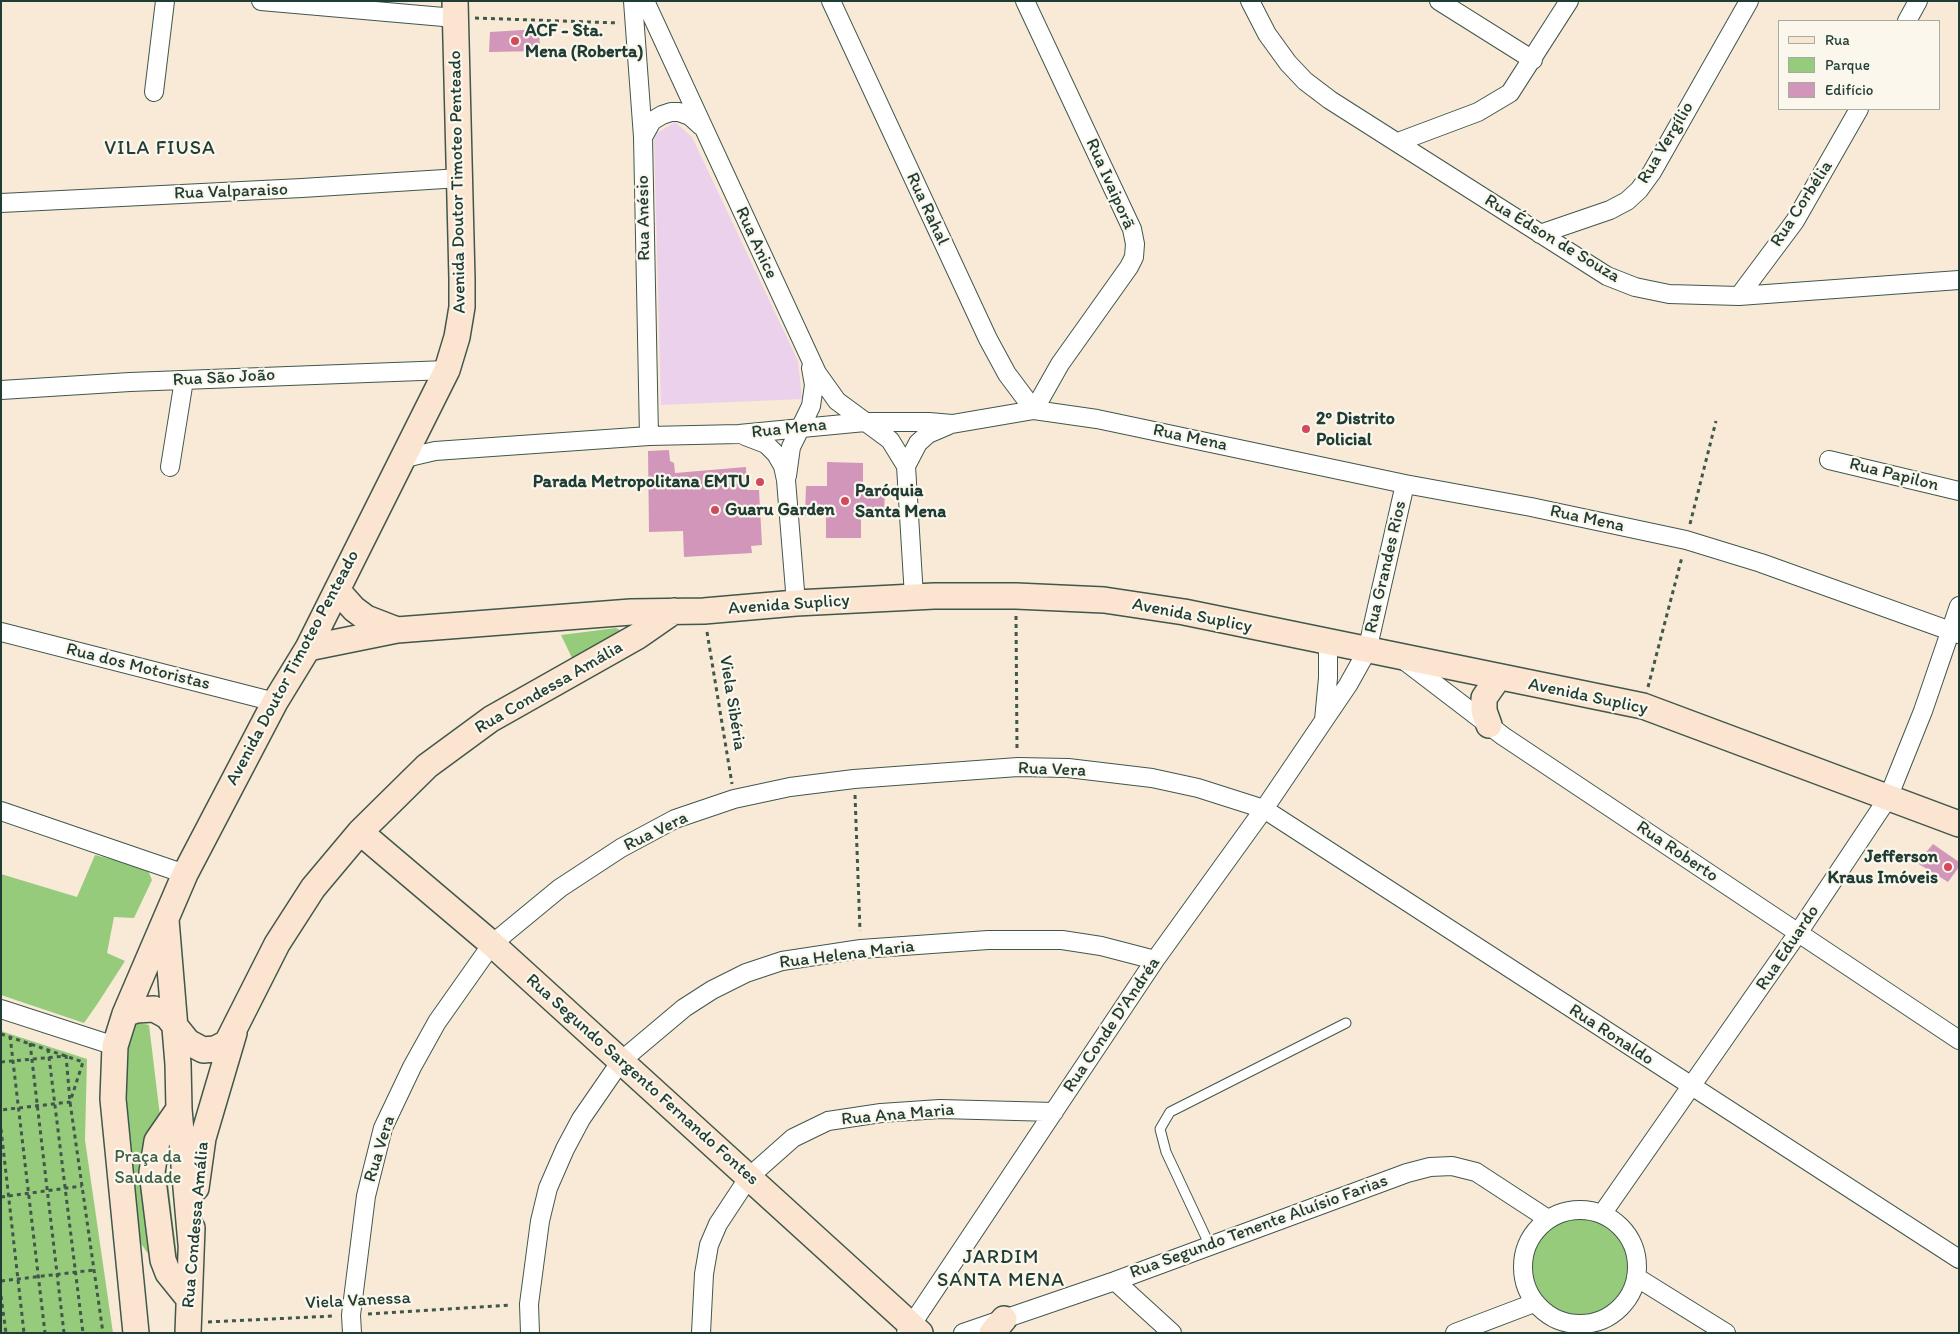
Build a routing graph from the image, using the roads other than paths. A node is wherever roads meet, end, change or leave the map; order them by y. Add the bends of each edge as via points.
1 (164, 1) edge
2 (260, 1) edge
3 (633, 1) edge
4 (644, 1) edge
5 (831, 1) edge
6 (1025, 1) edge
7 (1250, 1) edge
8 (1439, 1) edge
9 (1569, 1) edge
10 (1748, 1) edge
11 (1918, 1) edge
12 (455, 9) edge
13 (1908, 20) edge
14 (1533, 60) junction
15 (154, 92) dead end
16 (1858, 110) edge
17 (703, 128) junction
18 (642, 137) junction
19 (1398, 142) junction
20 (460, 178) junction
21 (1, 203) edge
22 (1540, 234) junction
23 (1959, 280) edge
24 (1739, 296) junction
25 (808, 357) junction
26 (447, 370) junction
27 (184, 380) junction
28 (1, 390) edge
29 (1034, 410) junction
30 (865, 422) junction
31 (952, 424) junction
32 (801, 428) junction
33 (739, 434) junction
34 (649, 436) junction
35 (401, 459) junction
36 (1829, 460) dead end
37 (906, 466) junction
38 (170, 467) dead end
39 (786, 480) junction
40 (1405, 484) junction
41 (1959, 491) edge
42 (336, 590) junction
43 (914, 597) junction
44 (796, 603) junction
45 (1959, 606) edge
46 (674, 611) junction
47 (397, 630) junction
48 (1, 632) edge
49 (1955, 632) edge
50 (1328, 643) junction
51 (308, 648) junction
52 (1367, 651) junction
53 (1400, 658) junction
54 (1498, 678) junction
55 (275, 702) junction
56 (1324, 720) junction
57 (1489, 726) junction
58 (1888, 798) junction
59 (1264, 809) junction
60 (1, 811) edge
61 (1959, 824) edge
62 (360, 832) junction
63 (184, 874) junction
64 (166, 917) junction
65 (1798, 933) junction
66 (492, 944) junction
67 (1155, 960) junction
68 (1, 1009) edge
69 (125, 1014) junction
70 (1346, 1024) dead end
71 (175, 1025) junction
72 (234, 1031) junction
73 (1959, 1040) edge
74 (116, 1046) junction
75 (620, 1061) junction
76 (1692, 1088) junction
77 (179, 1109) junction
78 (1054, 1112) junction
79 (749, 1177) junction
80 (1602, 1214) junction
81 (1548, 1219) junction
82 (191, 1244) junction
83 (1210, 1246) junction
84 (1959, 1259) edge
85 (1636, 1277) junction
86 (1115, 1281) junction
87 (188, 1299) junction
88 (1534, 1302) junction
89 (998, 1326) edge
90 (188, 1328) edge
91 (1576, 1329) edge
92 (912, 1330) edge
93 (136, 1333) edge
94 (352, 1333) edge
95 (530, 1333) edge
96 (701, 1333) edge
97 (963, 1333) edge
98 (1172, 1333) edge
99 (1455, 1333) edge
100 (1726, 1333) edge

1 - 15 street
2 - 12 street
3 - 18 street, Rua Anésio
4 - 17 street, Rua Anice
5 - 29 street, Rua Rahal via 988,340 1007,374
6 - 29 street, Rua Ivaiporã via 1132,229 1135,244 1129,267 1060,364
7 - 19 street, Rua Édson de Souza via 1267,34 1305,81
8 - 14 street
9 - 14 street
10 - 22 street, Rua Vergílio via 1652,172 1638,190 1627,201 1610,210
11 - 13 street
12 - 20 street, Avenida Doutor Timoteo Penteado
14 - 19 street via 1510,93 1500,101
16 - 24 street, Rua Corbélia via 1795,221
17 - 18 street, Rua Anice via 690,116 671,112 652,121
17 - 25 street, Rua Anice
18 - 34 street, Rua Anésio
19 - 22 street, Rua Édson de Souza
20 - 21 street, Rua Valparaiso
20 - 26 street, Avenida Doutor Timoteo Penteado via 462,307
22 - 24 street, Rua Édson de Souza via 1607,276 1635,287 1669,294
23 - 24 street, Rua Édson de Souza
25 - 30 street, Rua Anice via 837,401
25 - 32 street, Rua Anice via 814,394
26 - 27 street, Rua São João
26 - 35 street, Avenida Doutor Timoteo Penteado
27 - 28 street, Rua São João
27 - 38 street
29 - 31 street, Rua Mena
29 - 40 street, Rua Mena via 1097,419
30 - 31 street, Rua Mena
30 - 32 street, Rua Mena
30 - 37 street, Rua Anice via 890,440
31 - 37 street via 939,428 918,442
32 - 33 street, Rua Mena
32 - 39 street, Rua Anice via 789,454
33 - 34 street, Rua Mena
33 - 39 street via 766,444 783,466
34 - 35 street, Rua Mena via 435,451
35 - 42 street, Avenida Doutor Timoteo Penteado
36 - 41 street, Rua Papilon
37 - 43 street
39 - 44 street
40 - 49 street, Rua Mena via 1686,540 1761,563
40 - 52 street, Rua Grandes Rios
42 - 47 street, Avenida Suplicy via 366,618
42 - 51 street, Avenida Doutor Timoteo Penteado
43 - 44 street, Avenida Suplicy
43 - 50 street, Avenida Suplicy via 1016,596 1104,600 1184,612
44 - 46 street, Avenida Suplicy
45 - 49 street, Rua Eduardo
46 - 47 street, Avenida Suplicy
46 - 62 street, Rua Condessa Amália via 630,641 491,719 427,766
47 - 51 street, Avenida Suplicy
48 - 55 street, Rua dos Motoristas
49 - 58 street, Rua Eduardo
50 - 52 street, Avenida Suplicy
50 - 56 street, Rua Conde D'Andréa
51 - 55 street, Avenida Doutor Timoteo Penteado
52 - 53 street, Avenida Suplicy
52 - 56 street, Rua Conde D'Andréa
53 - 54 street, Avenida Suplicy
53 - 57 street, Rua Roberto
54 - 57 street via 1484,698
54 - 58 street, Avenida Suplicy via 1643,706
55 - 63 street, Avenida Doutor Timoteo Penteado
56 - 59 street, Rua Conde D'Andréa
57 - 65 street, Rua Roberto
58 - 61 street, Avenida Suplicy
58 - 65 street, Rua Eduardo
59 - 66 street, Rua Vera via 1198,788 1152,778 1068,768 1018,767 790,787 734,799 675,819 621,848 560,888
59 - 67 street, Rua Conde D'Andréa
59 - 76 street, Rua Ronaldo
60 - 63 street
62 - 66 street, Rua Segundo Sargento Fernando Fontes
62 - 72 street, Rua Condessa Amália via 313,888 276,944
63 - 64 street, Avenida Doutor Timoteo Penteado
64 - 69 street, Avenida Doutor Timoteo Penteado
64 - 71 street
65 - 73 street, Rua Roberto
65 - 76 street, Rua Eduardo
66 - 75 street, Rua Segundo Sargento Fernando Fontes
66 - 94 street, Rua Vera via 437,1022 383,1128 366,1196 351,1315
67 - 75 street, Rua Helena Maria via 1062,940 988,940 861,949 782,961 746,973 712,990 684,1008
67 - 78 street, Rua Conde D'Andréa
68 - 74 street
69 - 71 street, Rua Condessa Amália via 154,1010 167,1016
69 - 74 street, Avenida Doutor Timoteo Penteado
70 - 83 lane via 1170,1112 1160,1129 1166,1152
71 - 72 street, Rua Condessa Amália via 188,1042 203,1050 222,1046
71 - 77 street
72 - 82 street, Rua Condessa Amália via 203,1138
74 - 93 street, Avenida Doutor Timoteo Penteado via 113,1099
75 - 79 street, Rua Segundo Sargento Fernando Fontes
75 - 95 street, Rua Helena Maria via 564,1149 548,1188 540,1221 529,1304
76 - 80 street, Rua Eduardo
76 - 84 street, Rua Ronaldo
77 - 82 street
77 - 87 street via 158,1141 152,1172 163,1260 168,1273
78 - 79 street, Rua Ana Maria via 940,1109 828,1121 792,1138
78 - 92 street, Rua Conde D'Andréa
79 - 92 street, Rua Segundo Sargento Fernando Fontes
79 - 96 street, Rua Ana Maria via 718,1224 709,1245
80 - 81 street via 1574,1210
80 - 85 street via 1618,1224 1630,1240 1636,1258
81 - 83 street, Rua Segundo Tenente Aluísio Farias via 1476,1172 1452,1166 1430,1166
81 - 88 street via 1532,1236 1523,1258 1524,1281
82 - 87 street, Rua Condessa Amália
83 - 86 street, Rua Segundo Tenente Aluísio Farias
85 - 91 street via 1629,1296 1616,1312
85 - 100 street
86 - 89 street, Rua Segundo Tenente Aluísio Farias
86 - 98 street
87 - 90 street, Rua Condessa Amália
88 - 91 street via 1554,1318
88 - 99 street
89 - 97 street, Rua Segundo Tenente Aluísio Farias

